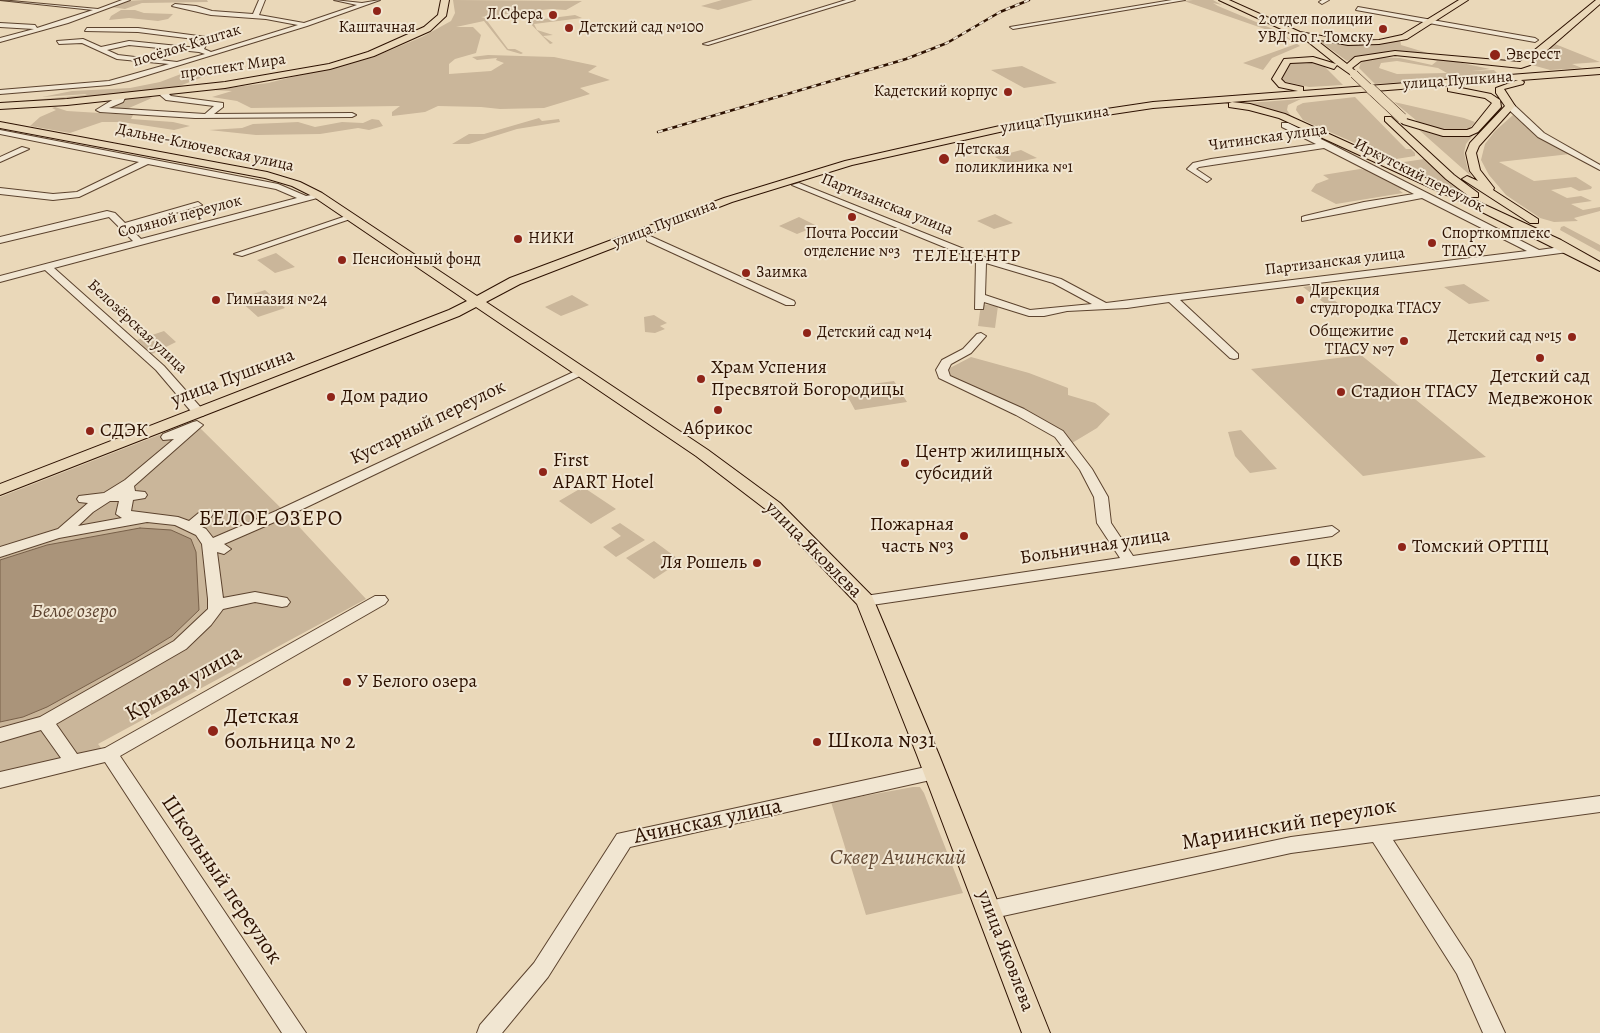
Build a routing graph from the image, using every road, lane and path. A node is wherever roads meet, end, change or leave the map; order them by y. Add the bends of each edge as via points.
1 (0, 0) edge
2 (127, 0) edge
3 (262, 0) edge
4 (337, 0) edge
5 (377, 0) edge
6 (445, 0) edge
7 (851, 0) edge
8 (1182, 0) edge
9 (1223, 0) edge
10 (1464, 0) edge
11 (1600, 0) edge
12 (95, 2) dead end
13 (363, 4) junction
14 (175, 6) dead end
15 (80, 7) junction
16 (98, 9) junction
17 (1358, 10) dead end
18 (255, 17) junction
19 (1427, 23) junction
20 (0, 24) edge
21 (305, 25) junction
22 (43, 27) junction
23 (1013, 27) dead end
24 (88, 28) dead end
25 (1301, 34) junction
26 (1404, 37) junction
27 (0, 40) edge
28 (1535, 40) dead end
29 (59, 42) dead end
30 (706, 44) dead end
31 (1305, 46) junction
32 (102, 49) junction
33 (200, 50) junction
34 (209, 53) junction
35 (1450, 58) junction
36 (1476, 62) junction
37 (178, 63) junction
38 (1527, 63) junction
39 (1334, 66) junction
40 (1600, 71) edge
41 (1348, 72) junction
42 (1572, 73) junction
43 (1600, 75) edge
44 (1494, 78) junction
45 (1533, 80) junction
46 (1415, 89) junction
47 (0, 92) edge
48 (165, 92) junction
49 (1327, 93) junction
50 (122, 96) junction
51 (1230, 97) junction
52 (67, 102) junction
53 (35, 106) junction
54 (1510, 106) junction
55 (0, 108) edge
56 (1162, 109) junction
57 (352, 115) dead end
58 (207, 116) junction
59 (1404, 120) junction
60 (1285, 125) dead end
61 (0, 126) edge
62 (12, 128) junction
63 (0, 132) edge
64 (1343, 142) junction
65 (1324, 145) junction
66 (25, 149) dead end
67 (1418, 149) junction
68 (0, 160) edge
69 (149, 160) junction
70 (1600, 168) edge
71 (1207, 179) dead end
72 (796, 185) junction
73 (0, 191) edge
74 (318, 195) junction
75 (1423, 195) junction
76 (304, 198) junction
77 (198, 204) dead end
78 (352, 217) junction
79 (1526, 217) junction
80 (1305, 219) dead end
81 (123, 226) junction
82 (650, 239) junction
83 (0, 240) edge
84 (140, 243) junction
85 (1567, 249) junction
86 (1539, 253) junction
87 (239, 254) dead end
88 (1600, 257) edge
89 (980, 259) junction
90 (1600, 267) edge
91 (49, 268) junction
92 (0, 279) edge
93 (450, 282) junction
94 (515, 282) junction
95 (1172, 298) junction
96 (479, 302) junction
97 (790, 303) dead end
98 (1104, 307) junction
99 (981, 336) dead end
100 (1234, 356) dead end
101 (582, 371) junction
102 (177, 385) joint
103 (193, 426) junction
104 (0, 490) edge
105 (132, 491) junction
106 (108, 496) junction
107 (84, 499) dead end
108 (206, 514) dead end
109 (147, 518) junction
110 (261, 524) junction
111 (190, 527) junction
112 (1332, 531) dead end
113 (62, 533) junction
114 (214, 546) junction
115 (0, 552) edge
116 (1130, 562) junction
117 (380, 600) dead end
118 (865, 601) junction
119 (282, 602) dead end
120 (216, 604) junction
121 (45, 722) junction
122 (0, 735) edge
123 (109, 754) junction
124 (69, 756) dead end
125 (935, 772) junction
126 (0, 780) edge
127 (1600, 804) edge
128 (1377, 832) junction
129 (988, 910) junction
130 (295, 1033) edge
131 (488, 1033) edge
132 (1036, 1033) edge
133 (1494, 1033) edge

1 - 15 street
2 - 16 street
3 - 18 street
4 - 13 street
5 - 13 street, посёлок Каштак
6 - 48 main road, проспект Мира via 442,16 431,26 362,57 272,78
7 - 30 street
8 - 23 street
9 - 25 main road
9 - 31 main road
10 - 19 main road
11 - 38 main road
12 - 15 street
13 - 21 street, посёлок Каштак
14 - 18 street
15 - 16 street
16 - 22 street
17 - 19 street
18 - 21 street
19 - 26 main road
19 - 28 street
20 - 22 street
21 - 34 street, посёлок Каштак
22 - 27 street
24 - 33 street via 206,39
25 - 26 main road via 1348,43
25 - 41 main road via 1327,50
26 - 35 main road via 1406,46
29 - 32 street via 83,41
31 - 39 main road
31 - 51 main road via 1278,59 1263,82 1249,92
32 - 33 street via 129,43
32 - 37 street via 117,57
33 - 34 street
34 - 37 street, посёлок Каштак
35 - 36 main road
35 - 41 main road via 1385,54 1358,59
36 - 38 main road via 1511,66
36 - 44 main road via 1503,73
37 - 47 street, посёлок Каштак via 109,83
38 - 42 main road via 1540,70
39 - 41 main road
39 - 49 main road via 1312,59 1292,59 1284,63 1276,78 1287,86
40 - 42 main road, улица Пушкина
41 - 59 main road, bridge
41 - 67 main road
42 - 44 main road, улица Пушкина
43 - 45 main road, улица Пушкина
44 - 49 main road, улица Пушкина
45 - 46 main road, улица Пушкина
45 - 54 main road via 1500,88
46 - 49 main road, улица Пушкина
46 - 59 main road via 1471,92 1488,96 1497,104 1483,123 1468,133 1442,133
48 - 50 main road, проспект Мира
48 - 58 street via 169,98 220,105
49 - 51 main road, улица Пушкина
49 - 56 main road, улица Пушкина
49 - 64 main road via 1292,107 1292,114
50 - 52 main road, проспект Мира
50 - 58 street via 100,110
51 - 94 main road, улица Пушкина via 1043,120 849,163 728,200
52 - 53 main road
52 - 55 main road, проспект Мира
53 - 55 main road
53 - 62 main road via 2,118 2,123
54 - 70 street via 1541,135
54 - 79 main road via 1474,145 1472,161 1491,190
56 - 64 main road via 1227,105 1250,107 1282,116
56 - 72 main road, улица Пушкина via 1018,130
57 - 58 street
59 - 79 main road via 1472,183
60 - 65 street, Иркутский переулок
61 - 62 main road, Дальне-Ключевская улица
62 - 74 main road, Дальне-Ключевская улица via 267,175
63 - 69 street
64 - 65 street, Читинская улица
64 - 67 main road via 1378,156 1411,161 1422,157
64 - 85 main road
65 - 71 street, Читинская улица via 1211,161 1191,169
65 - 75 street, Иркутский переулок
66 - 68 street
67 - 85 main road via 1462,187
69 - 73 street via 79,194 53,197
69 - 76 street via 278,187
72 - 82 main road, улица Пушкина
72 - 89 street, Партизанская улица
74 - 76 street, Соляной переулок
74 - 78 main road, Дальне-Ключевская улица
75 - 80 street
75 - 86 street, Иркутский переулок
76 - 84 street, Соляной переулок
77 - 81 street
78 - 87 street
78 - 93 main road, Дальне-Ключевская улица
79 - 88 main road
81 - 83 street via 112,215 101,214
81 - 84 street
82 - 96 main road, улица Пушкина
82 - 97 street
84 - 91 street, Соляной переулок
85 - 86 street, Партизанская улица
85 - 90 main road
86 - 95 street, Партизанская улица
89 - 98 street, Партизанская улица via 1057,281
89 - 98 street, Партизанская улица via 979,302 1029,313
91 - 92 street, Соляной переулок
91 - 102 street, Белозёрская улица
93 - 94 main road via 486,285
93 - 96 main road, Дальне-Ключевская улица
94 - 96 main road, улица Пушкина
95 - 98 street, Партизанская улица
95 - 100 street
96 - 101 main road, улица Яковлева
96 - 103 main road, улица Пушкина
99 - 116 street via 967,351 946,362 942,370 946,378 1060,434 1086,469 1101,497 1104,523
101 - 110 street, Кустарный переулок
101 - 118 main road, улица Яковлева via 774,507
102 - 103 street, Белозёрская улица
103 - 104 main road, улица Пушкина
103 - 105 street
105 - 106 street
105 - 109 street via 123,514
106 - 107 street
106 - 113 street
108 - 111 street
109 - 111 street via 178,521
109 - 113 street
110 - 114 street
110 - 114 street via 237,540
111 - 114 street via 201,532
112 - 116 street, Больничная улица
113 - 115 street
114 - 120 street
116 - 118 street, Больничная улица
117 - 123 street, Кривая улица
118 - 125 main road, улица Яковлева
119 - 120 street via 256,594
120 - 121 street via 215,611 206,621 173,651
121 - 122 street
121 - 124 street
123 - 126 street, Кривая улица
123 - 130 street, Школьный переулок
125 - 129 main road, улица Яковлева
125 - 131 street, Ачинская улица via 624,840 541,970
127 - 128 street, Мариинский переулок
128 - 129 street, Мариинский переулок via 1291,845
128 - 133 street via 1464,966
129 - 132 main road, улица Яковлева

